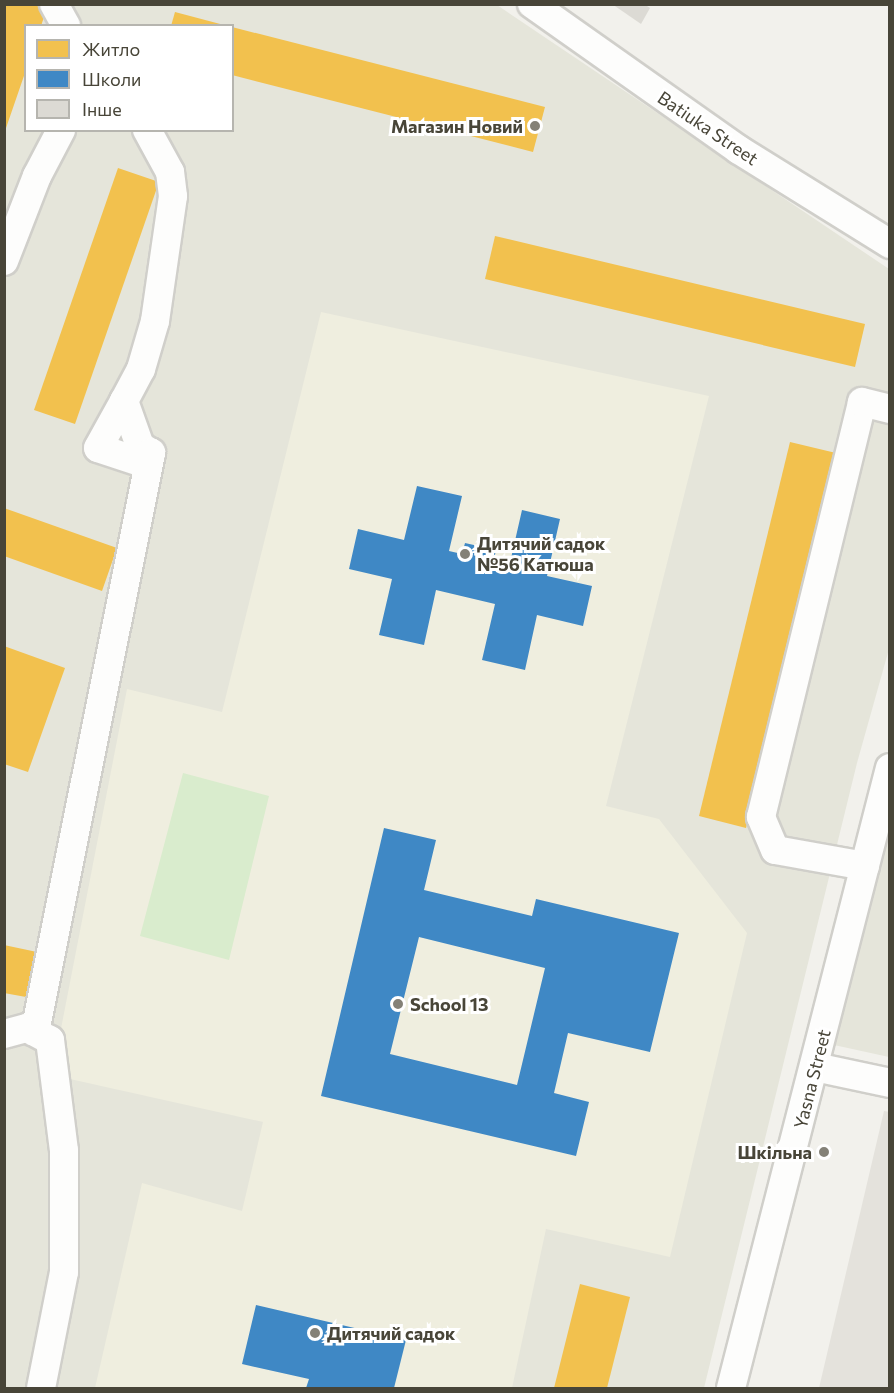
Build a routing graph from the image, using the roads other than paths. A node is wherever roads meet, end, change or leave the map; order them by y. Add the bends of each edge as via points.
1 (54, 4) edge
2 (532, 4) edge
3 (65, 24) edge
4 (59, 132) edge
5 (148, 132) edge
6 (890, 244) edge
7 (4, 261) edge
8 (124, 401) junction
9 (890, 409) edge
10 (151, 453) junction
11 (889, 770) edge
12 (865, 867) junction
13 (35, 1032) junction
14 (4, 1034) edge
15 (815, 1067) junction
16 (890, 1083) edge
17 (41, 1389) edge
18 (731, 1389) edge

1 - 3 street
2 - 6 street, Batiuka Street via 739,150
4 - 7 street
5 - 8 street via 170,171 173,196 155,321 141,369
8 - 10 street via 140,446
8 - 10 street via 98,448 140,462
9 - 12 street via 862,402 760,817 775,850
10 - 13 street
11 - 12 street, Yasna Street
12 - 15 street, Yasna Street
13 - 14 street via 27,1028
13 - 17 street via 50,1040 64,1151 64,1272
15 - 16 street
15 - 18 street, Yasna Street

